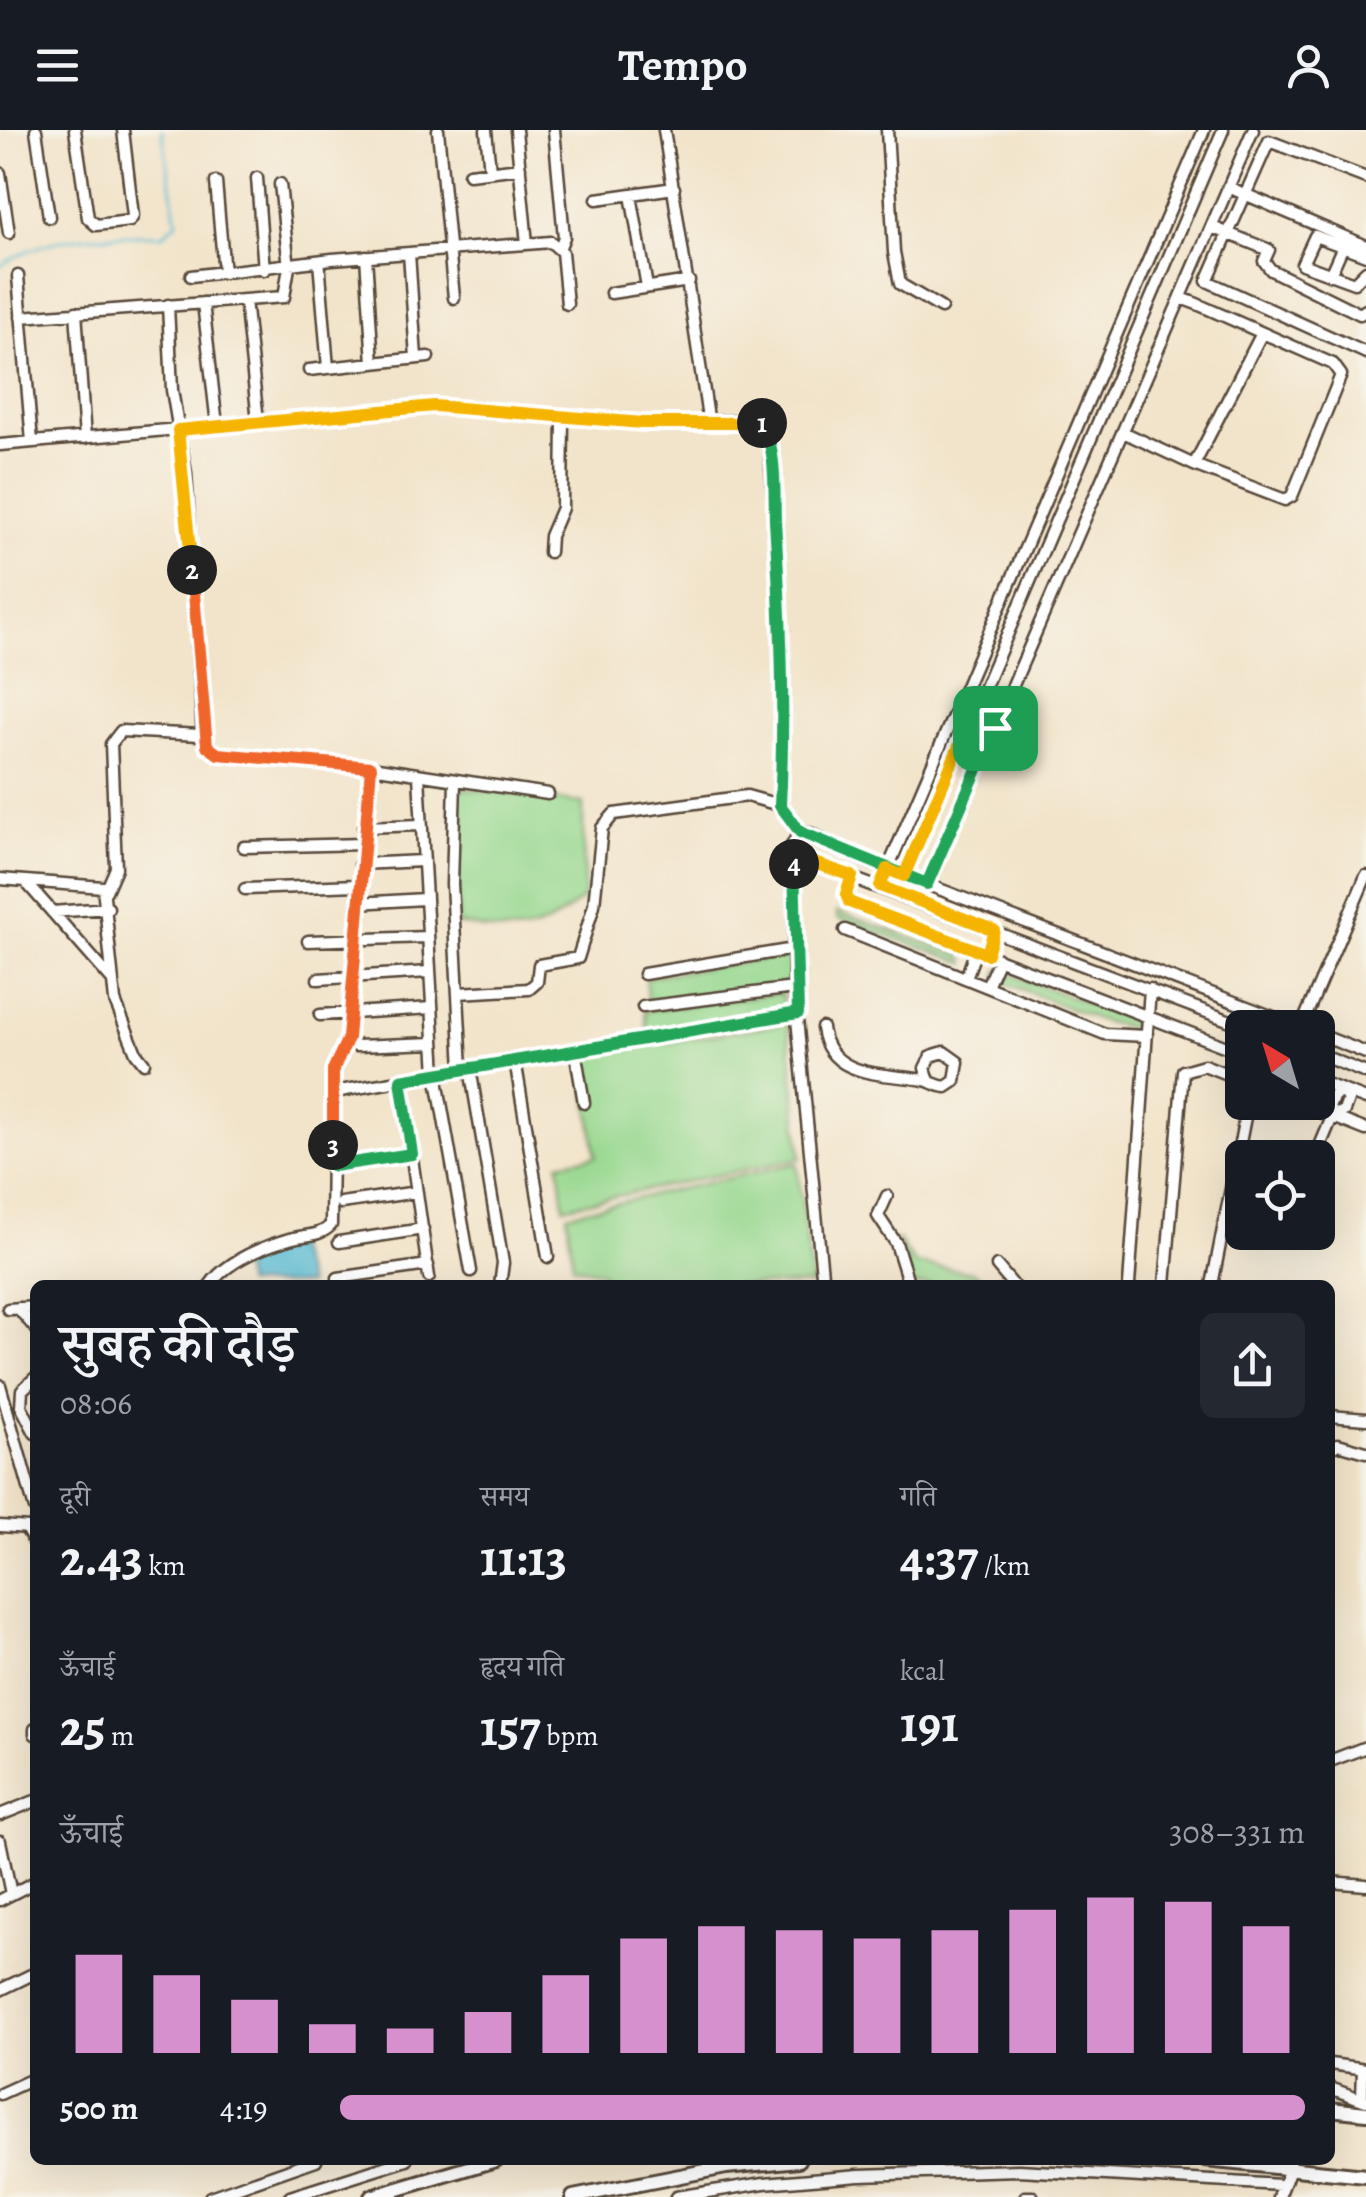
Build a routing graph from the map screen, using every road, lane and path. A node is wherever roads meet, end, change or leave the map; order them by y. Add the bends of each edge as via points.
1 (36, 130) edge
2 (75, 130) edge
3 (123, 130) edge
4 (438, 130) edge
5 (486, 130) edge
6 (516, 130) edge
7 (554, 130) edge
8 (664, 130) edge
9 (887, 130) edge
10 (1204, 130) edge
11 (1223, 130) edge
12 (1252, 130) edge
13 (520, 168) junction
14 (490, 171) junction
15 (0, 173) edge
16 (468, 174) dead end
17 (256, 178) dead end
18 (1366, 178) edge
19 (216, 182) dead end
20 (280, 184) dead end
21 (1228, 187) junction
22 (674, 188) junction
23 (632, 194) junction
24 (1245, 195) junction
25 (598, 199) dead end
26 (49, 217) dead end
27 (1212, 226) junction
28 (8, 232) dead end
29 (1231, 234) junction
30 (527, 244) junction
31 (1342, 246) junction
32 (1366, 246) edge
33 (560, 247) junction
34 (450, 250) junction
35 (409, 252) junction
36 (1366, 255) edge
37 (366, 256) junction
38 (319, 261) junction
39 (289, 267) junction
40 (1310, 268) junction
41 (264, 270) junction
42 (1366, 271) edge
43 (224, 273) junction
44 (1330, 275) junction
45 (18, 276) dead end
46 (191, 276) dead end
47 (689, 281) junction
48 (1302, 286) junction
49 (648, 288) junction
50 (611, 293) dead end
51 (454, 298) dead end
52 (1181, 298) junction
53 (245, 300) junction
54 (203, 303) junction
55 (567, 304) dead end
56 (168, 305) junction
57 (940, 308) dead end
58 (1366, 310) edge
59 (76, 312) junction
60 (21, 317) junction
61 (1262, 333) junction
62 (1366, 353) edge
63 (373, 363) junction
64 (328, 368) junction
65 (309, 370) dead end
66 (563, 416) junction
67 (258, 421) junction
68 (217, 424) junction
69 (709, 424) junction
70 (178, 430) junction
71 (1123, 432) junction
72 (86, 438) junction
73 (32, 442) junction
74 (0, 445) edge
75 (1194, 465) junction
76 (549, 552) dead end
77 (971, 718) junction
78 (995, 728) junction
79 (204, 737) junction
80 (371, 767) junction
81 (419, 776) junction
82 (454, 781) junction
83 (548, 794) dead end
84 (780, 805) junction
85 (421, 825) junction
86 (364, 827) junction
87 (800, 832) junction
88 (362, 844) junction
89 (244, 847) dead end
90 (794, 856) junction
91 (422, 861) junction
92 (360, 864) junction
93 (887, 869) junction
94 (852, 876) junction
95 (904, 876) junction
96 (1366, 876) edge
97 (0, 879) edge
98 (25, 881) junction
99 (927, 884) junction
100 (358, 885) junction
101 (880, 886) junction
102 (245, 888) dead end
103 (106, 891) junction
104 (424, 898) junction
105 (358, 902) junction
106 (108, 908) junction
107 (52, 912) junction
108 (845, 930) dead end
109 (994, 930) junction
110 (356, 937) junction
111 (427, 937) junction
112 (308, 941) dead end
113 (794, 949) junction
114 (982, 952) junction
115 (999, 959) junction
116 (430, 972) junction
117 (644, 974) dead end
118 (352, 976) junction
119 (966, 978) junction
120 (318, 979) dead end
121 (112, 981) junction
122 (987, 986) junction
123 (794, 988) junction
124 (1150, 989) junction
125 (458, 993) junction
126 (643, 1007) dead end
127 (432, 1008) junction
128 (1257, 1010) edge
129 (1308, 1010) edge
130 (350, 1012) junction
131 (798, 1013) junction
132 (320, 1014) dead end
133 (1148, 1018) junction
134 (1225, 1019) edge
135 (822, 1028) dead end
136 (1147, 1036) junction
137 (1335, 1041) edge
138 (434, 1043) junction
139 (356, 1046) dead end
140 (1225, 1047) edge
141 (575, 1050) junction
142 (1366, 1053) edge
143 (514, 1060) junction
144 (1335, 1061) edge
145 (144, 1063) dead end
146 (466, 1069) junction
147 (1225, 1073) edge
148 (1366, 1073) edge
149 (436, 1074) junction
150 (401, 1080) junction
151 (929, 1081) dead end
152 (1335, 1088) edge
153 (334, 1092) junction
154 (1344, 1092) junction
155 (1335, 1096) edge
156 (1366, 1099) edge
157 (584, 1103) dead end
158 (1335, 1117) edge
159 (1244, 1120) edge
160 (1366, 1130) edge
161 (412, 1154) junction
162 (333, 1166) junction
163 (417, 1192) junction
164 (886, 1196) dead end
165 (341, 1203) dead end
166 (422, 1229) junction
167 (338, 1242) dead end
168 (548, 1257) dead end
169 (997, 1266) dead end
170 (471, 1271) dead end
171 (338, 1278) dead end
172 (215, 1280) edge
173 (501, 1280) edge
174 (824, 1280) edge
175 (908, 1280) edge
176 (1009, 1280) edge
177 (1129, 1280) edge
178 (1164, 1280) edge
179 (1213, 1280) edge
180 (30, 1307) edge
181 (30, 1323) edge
182 (30, 1383) edge
183 (0, 1385) edge
184 (1335, 1416) edge
185 (1366, 1419) edge
186 (30, 1424) edge
187 (1335, 1446) edge
188 (1366, 1452) edge
189 (30, 1491) edge
190 (0, 1526) edge
191 (30, 1526) edge
192 (1366, 1747) edge
193 (1335, 1760) edge
194 (30, 1803) edge
195 (0, 1815) edge
196 (0, 1841) edge
197 (1335, 1882) edge
198 (30, 1885) edge
199 (1366, 1885) edge
200 (12, 1894) junction
201 (0, 1900) edge
202 (30, 1975) edge
203 (0, 1990) edge
204 (1335, 2065) edge
205 (1364, 2069) edge
206 (30, 2080) edge
207 (1335, 2090) edge
208 (0, 2094) edge
209 (1364, 2099) edge
210 (1335, 2110) edge
211 (1366, 2113) edge
212 (302, 2165) edge
213 (391, 2165) edge
214 (479, 2165) edge
215 (753, 2165) edge
216 (1277, 2165) edge
217 (1291, 2166) junction
218 (1366, 2176) edge
219 (1280, 2191) edge
220 (210, 2197) edge
221 (290, 2197) edge
222 (370, 2197) edge
223 (573, 2197) edge
224 (676, 2197) edge
225 (1025, 2197) edge
226 (1033, 2197) edge

1 - 26 street
2 - 3 street via 88,218 96,224 134,216
4 - 34 street
5 - 14 street
6 - 13 street
7 - 33 street
8 - 22 street
9 - 57 street via 900,284
10 - 93 street
11 - 77 street
12 - 21 street
13 - 14 street
13 - 30 street
14 - 16 street
15 - 28 street
17 - 41 street
18 - 24 street via 1269,141
19 - 43 street
20 - 39 street
21 - 24 street
21 - 27 street
22 - 23 street
22 - 47 street
23 - 25 street
23 - 49 street
24 - 29 street
24 - 32 street
27 - 29 street
27 - 52 street
29 - 48 street via 1269,250 1266,267
29 - 62 street via 1207,280
30 - 33 street
30 - 34 street
31 - 36 street
31 - 40 street via 1315,236 1302,264
31 - 44 street
33 - 55 street
34 - 35 street
34 - 51 street
35 - 37 street
35 - 63 street via 422,357
37 - 38 street
37 - 63 street
38 - 39 street
38 - 64 street
39 - 41 street
39 - 53 street via 287,295
40 - 44 street
40 - 48 street
41 - 43 street
42 - 44 street via 1354,283
43 - 46 street
45 - 60 street
47 - 49 street
47 - 69 street
48 - 58 street via 1360,314
49 - 50 street
52 - 61 street
52 - 71 street
53 - 54 street
53 - 67 street
54 - 56 street
54 - 68 street
56 - 59 street
56 - 70 street
59 - 60 street
59 - 72 street
60 - 73 street
61 - 75 street
61 - 75 street via 1333,364 1342,375 1292,496 1280,500
63 - 64 street
64 - 65 street
66 - 67 street via 434,406
66 - 69 street
66 - 76 street via 562,508
67 - 68 street
68 - 70 street
69 - 84 street via 759,420 769,442 786,698
70 - 72 street
70 - 79 street
71 - 75 street
71 - 78 street
72 - 73 street
73 - 74 street
77 - 78 street
77 - 95 street
78 - 99 street
79 - 80 street via 218,754
79 - 103 street via 128,730 112,738 116,868
80 - 81 street
80 - 86 street
81 - 82 street
81 - 85 street
82 - 83 street
82 - 125 street
84 - 87 street
84 - 125 street via 729,796 614,814 602,828 594,904 578,958 539,965 529,989
85 - 86 street
85 - 91 street
86 - 88 street
87 - 90 street via 790,849
87 - 93 street
88 - 89 street
88 - 92 street
90 - 94 street
90 - 113 street
91 - 92 street
91 - 104 street
92 - 100 street
93 - 95 street
93 - 101 street
94 - 101 street
94 - 114 street via 849,902
95 - 99 street
96 - 129 street
97 - 98 street
98 - 103 street
98 - 107 street
99 - 128 street
100 - 102 street
100 - 105 street
101 - 109 street
103 - 106 street
104 - 105 street
104 - 111 street
105 - 110 street
106 - 107 street
106 - 121 street
107 - 121 street
108 - 119 street
109 - 114 street
109 - 124 street
110 - 111 street
110 - 112 street
110 - 118 street
111 - 116 street
113 - 117 street
113 - 123 street
114 - 115 street
114 - 119 street
115 - 122 street
115 - 133 street
116 - 118 street
116 - 127 street
118 - 120 street
118 - 130 street
119 - 122 street
121 - 145 street
122 - 136 street via 1105,1034
123 - 126 street
123 - 131 street
124 - 133 street
124 - 134 street
125 - 146 street
127 - 130 street
127 - 138 street
130 - 132 street
130 - 153 street via 348,1038 333,1070
131 - 141 street
131 - 174 street
133 - 136 street
133 - 140 street
135 - 151 street via 826,1046 856,1073
136 - 177 street
137 - 142 street
138 - 139 street
138 - 149 street
141 - 143 street
141 - 157 street
143 - 146 street
143 - 168 street
144 - 148 street
146 - 149 street
146 - 173 street via 503,1263
147 - 178 street via 1204,1064 1183,1071
149 - 150 street
149 - 170 street
150 - 153 street
150 - 161 street
152 - 154 street
153 - 162 street
154 - 155 street
154 - 156 street
158 - 160 street
159 - 179 street
161 - 162 street
161 - 163 street
162 - 172 street via 326,1231 288,1238 231,1264
163 - 165 street
163 - 166 street
164 - 175 street via 878,1216
166 - 167 street
166 - 171 street via 429,1271
169 - 176 street
180 - 181 street via 13,1308
182 - 186 street via 21,1406
183 - 189 street
184 - 185 street
187 - 188 street
190 - 191 street
192 - 193 street
194 - 195 street
196 - 200 street
197 - 199 street
198 - 200 street
200 - 201 street
202 - 203 street
204 - 205 street
205 - 209 street
206 - 208 street
207 - 209 street
210 - 211 main road
212 - 220 street
213 - 221 street
214 - 222 main road
215 - 223 main road
216 - 217 main road
217 - 218 main road
217 - 219 street
219 - 224 street via 1020,2170 840,2177
225 - 226 street

